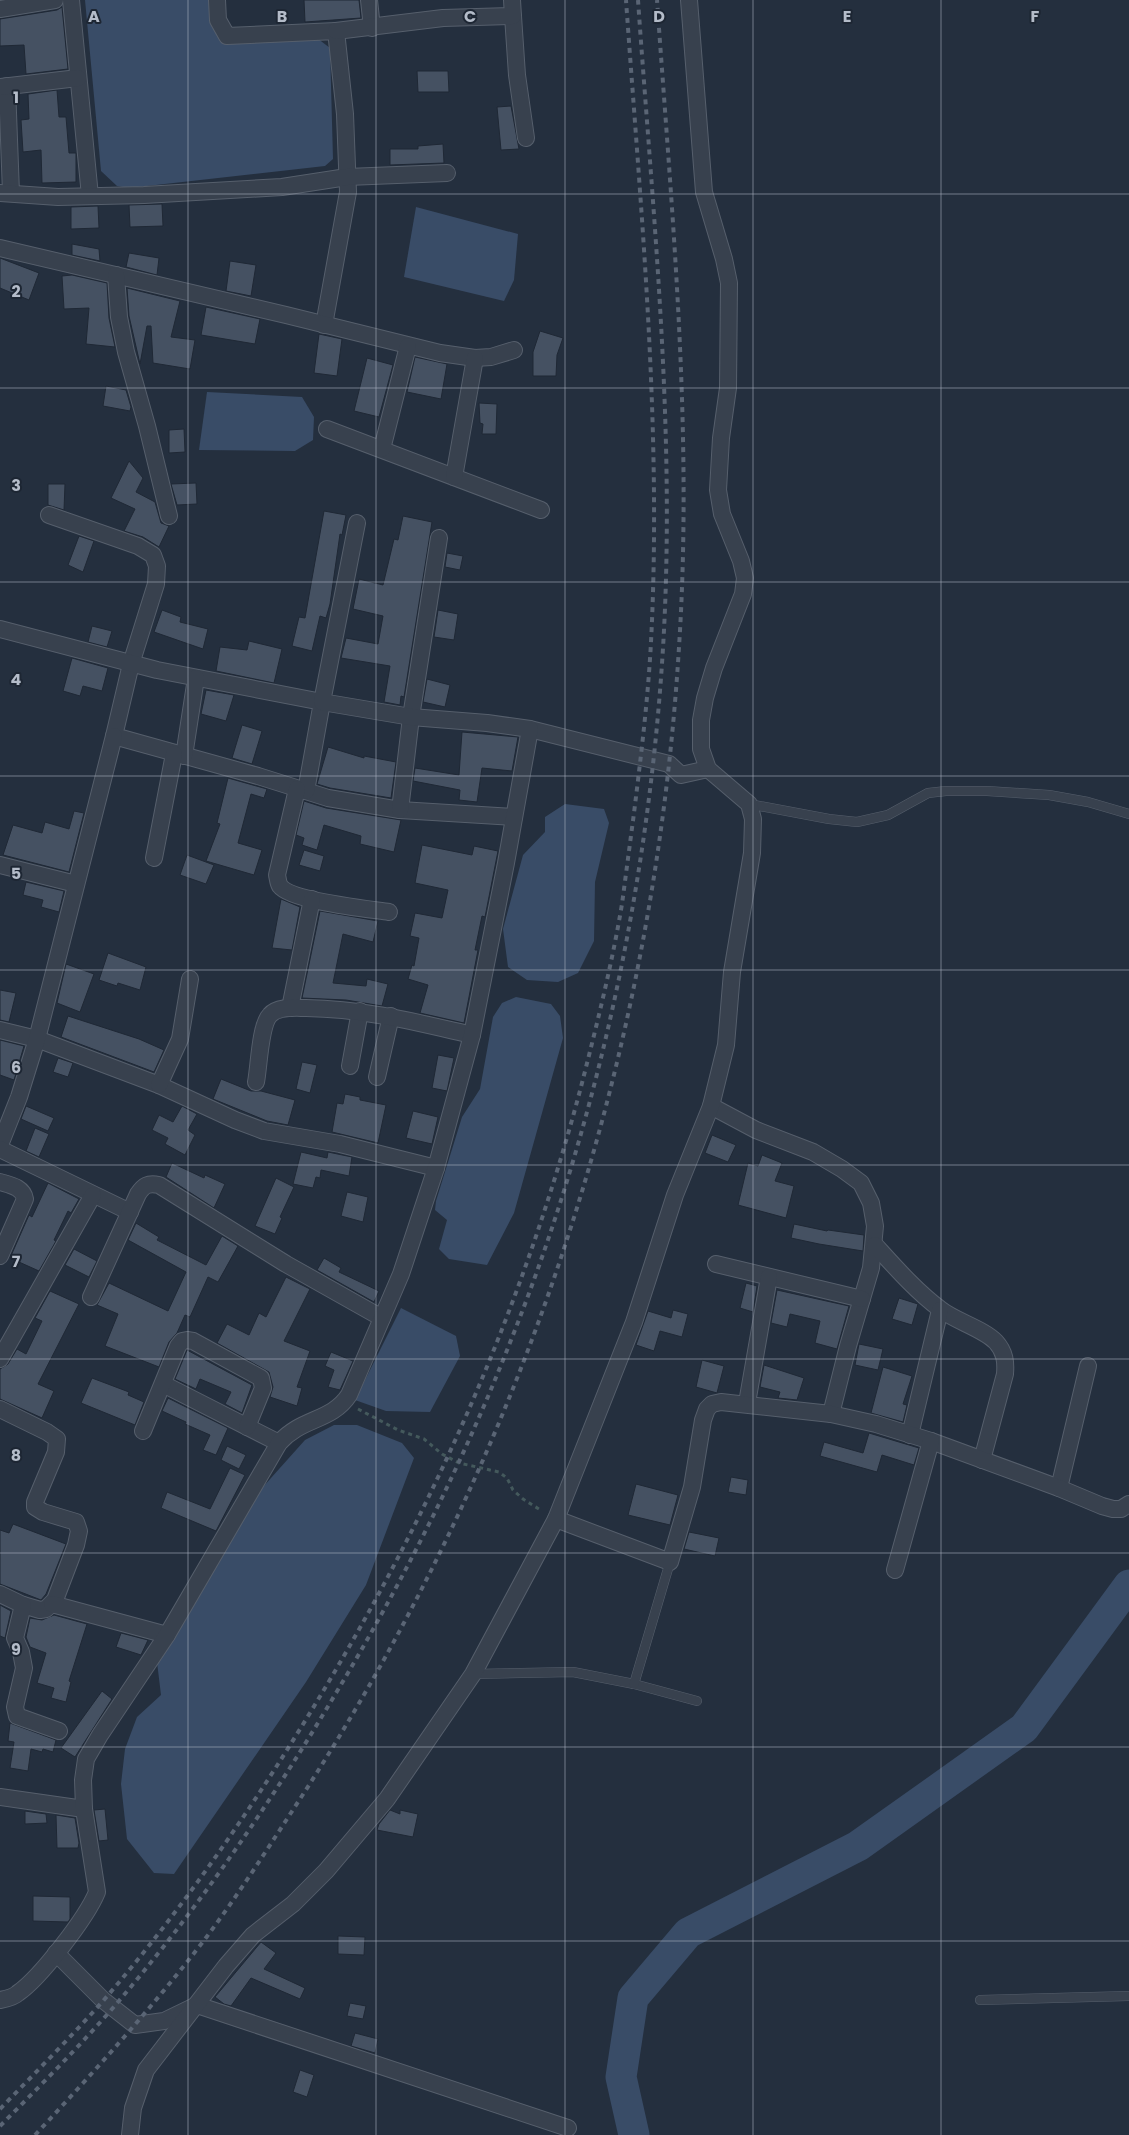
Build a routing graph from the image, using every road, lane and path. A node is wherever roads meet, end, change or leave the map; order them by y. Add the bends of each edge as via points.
1 (55, 0) edge
2 (71, 0) edge
3 (217, 0) edge
4 (369, 0) edge
5 (512, 0) edge
6 (689, 0) edge
7 (0, 9) edge
8 (513, 16) junction
9 (372, 28) junction
10 (336, 31) junction
11 (78, 78) junction
12 (4, 87) edge
13 (526, 138) dead end
14 (447, 173) dead end
15 (347, 177) junction
16 (5, 193) edge
17 (90, 196) junction
18 (0, 248) edge
19 (116, 275) junction
20 (324, 325) junction
21 (408, 346) junction
22 (514, 350) dead end
23 (475, 358) junction
24 (327, 429) dead end
25 (382, 449) junction
26 (454, 477) junction
27 (541, 510) dead end
28 (49, 515) dead end
29 (170, 516) dead end
30 (357, 523) dead end
31 (439, 538) dead end
32 (0, 629) edge
33 (131, 664) junction
34 (196, 678) junction
35 (322, 702) junction
36 (411, 717) junction
37 (530, 728) junction
38 (114, 736) junction
39 (179, 755) junction
40 (708, 769) junction
41 (302, 790) junction
42 (749, 804) junction
43 (400, 810) junction
44 (1129, 814) edge
45 (514, 816) junction
46 (154, 858) dead end
47 (0, 866) edge
48 (76, 884) junction
49 (312, 899) junction
50 (389, 912) dead end
51 (190, 979) dead end
52 (290, 1008) junction
53 (360, 1011) junction
54 (391, 1016) junction
55 (0, 1030) edge
56 (472, 1035) junction
57 (37, 1039) junction
58 (350, 1066) dead end
59 (377, 1077) dead end
60 (256, 1082) dead end
61 (159, 1085) junction
62 (711, 1106) junction
63 (0, 1145) edge
64 (0, 1149) edge
65 (436, 1168) junction
66 (0, 1182) edge
67 (92, 1195) junction
68 (130, 1212) junction
69 (875, 1245) junction
70 (0, 1256) edge
71 (716, 1264) dead end
72 (769, 1277) junction
73 (91, 1297) dead end
74 (862, 1299) junction
75 (940, 1310) junction
76 (382, 1318) junction
77 (0, 1359) edge
78 (1088, 1366) dead end
79 (163, 1384) junction
80 (344, 1403) junction
81 (746, 1403) junction
82 (0, 1409) edge
83 (831, 1414) junction
84 (247, 1427) junction
85 (143, 1431) dead end
86 (910, 1435) junction
87 (931, 1441) junction
88 (279, 1443) junction
89 (982, 1460) junction
90 (1059, 1488) junction
91 (1129, 1504) edge
92 (556, 1519) junction
93 (670, 1562) junction
94 (895, 1570) dead end
95 (0, 1594) edge
96 (52, 1604) junction
97 (24, 1606) junction
98 (167, 1635) junction
99 (473, 1674) junction
100 (634, 1684) junction
101 (697, 1700) dead end
102 (59, 1731) dead end
103 (0, 1797) edge
104 (84, 1809) junction
105 (56, 1953) junction
106 (1129, 1996) edge
107 (0, 2000) edge
108 (980, 2000) dead end
109 (197, 2005) junction
110 (568, 2128) dead end
111 (130, 2135) edge

1 - 7 street
2 - 11 street
3 - 10 street via 218,20 227,36
4 - 9 street
5 - 8 street
6 - 40 street via 704,192 729,283 728,388 718,490 722,514 745,578 743,594 705,698 701,749
8 - 9 street via 443,18
8 - 13 street
9 - 10 street
10 - 15 street via 345,114
11 - 12 street
11 - 17 street
12 - 16 street
14 - 15 street
15 - 17 street via 282,187
15 - 20 street via 348,192
16 - 17 street
18 - 19 street
19 - 20 street
19 - 29 street via 126,352
20 - 21 street
21 - 23 street
21 - 25 street
22 - 23 street
23 - 26 street
24 - 25 street
25 - 26 street
26 - 27 street
28 - 33 street via 138,546 152,555 157,566 156,584
30 - 35 street
31 - 36 street
32 - 33 street
33 - 34 street
33 - 38 street
34 - 35 street
34 - 39 street
35 - 36 street
35 - 41 street
36 - 37 street
36 - 43 street
37 - 40 street via 669,764 681,775
37 - 45 street
38 - 39 street
38 - 48 street
39 - 41 street
39 - 46 street
40 - 42 street
41 - 43 street via 328,798
41 - 49 street via 277,875 285,890
42 - 44 lane via 857,822 888,815 928,793 987,791 1049,795
42 - 62 street via 753,818 752,853 732,972 726,1045
43 - 45 street
45 - 56 street
47 - 48 street
48 - 57 street
49 - 50 street
49 - 52 street
51 - 61 street via 180,1039
52 - 53 street
52 - 60 street via 275,1011 264,1025
53 - 54 street
53 - 58 street
54 - 56 street
54 - 59 street
55 - 57 street
56 - 65 street
57 - 61 street
57 - 63 street
61 - 65 street via 264,1132 340,1144
62 - 69 street via 756,1130 813,1152 861,1183 871,1203
62 - 92 street via 675,1195 634,1322
64 - 67 street
65 - 76 street via 401,1274
66 - 70 street via 20,1189 25,1199
67 - 68 street
67 - 77 street
68 - 73 street
68 - 76 street via 142,1187 159,1185 286,1264
69 - 74 street
69 - 75 street
71 - 72 street
72 - 74 street
72 - 81 street
74 - 83 street
75 - 86 street
75 - 89 street via 995,1341 1006,1360
76 - 80 street
78 - 90 street
79 - 84 street
79 - 84 street via 182,1341 202,1345 261,1378 263,1388
79 - 85 street
80 - 88 street via 328,1414 300,1425
80 - 92 path via 424,1439 459,1463 500,1472 523,1499
81 - 83 street
81 - 93 street via 721,1402 707,1409 692,1487
82 - 96 street via 57,1439 56,1452 35,1507 76,1522 79,1531
83 - 86 street
84 - 88 street
86 - 87 street
87 - 89 street
87 - 94 street
88 - 98 street
89 - 90 street
90 - 91 street via 1113,1509
92 - 93 street
92 - 99 street
93 - 100 lane
95 - 97 street
96 - 97 street via 40,1610
96 - 98 street
97 - 102 street via 15,1638 24,1668 17,1716
98 - 104 street via 86,1759
99 - 100 lane via 573,1672
99 - 109 street via 387,1799 326,1871 293,1904 253,1935
100 - 101 lane
103 - 104 street
104 - 105 street via 97,1892
105 - 107 street via 18,1994
105 - 109 street via 103,2000 136,2025 164,2021
106 - 108 lane
109 - 110 street
109 - 111 street via 146,2070 133,2108

